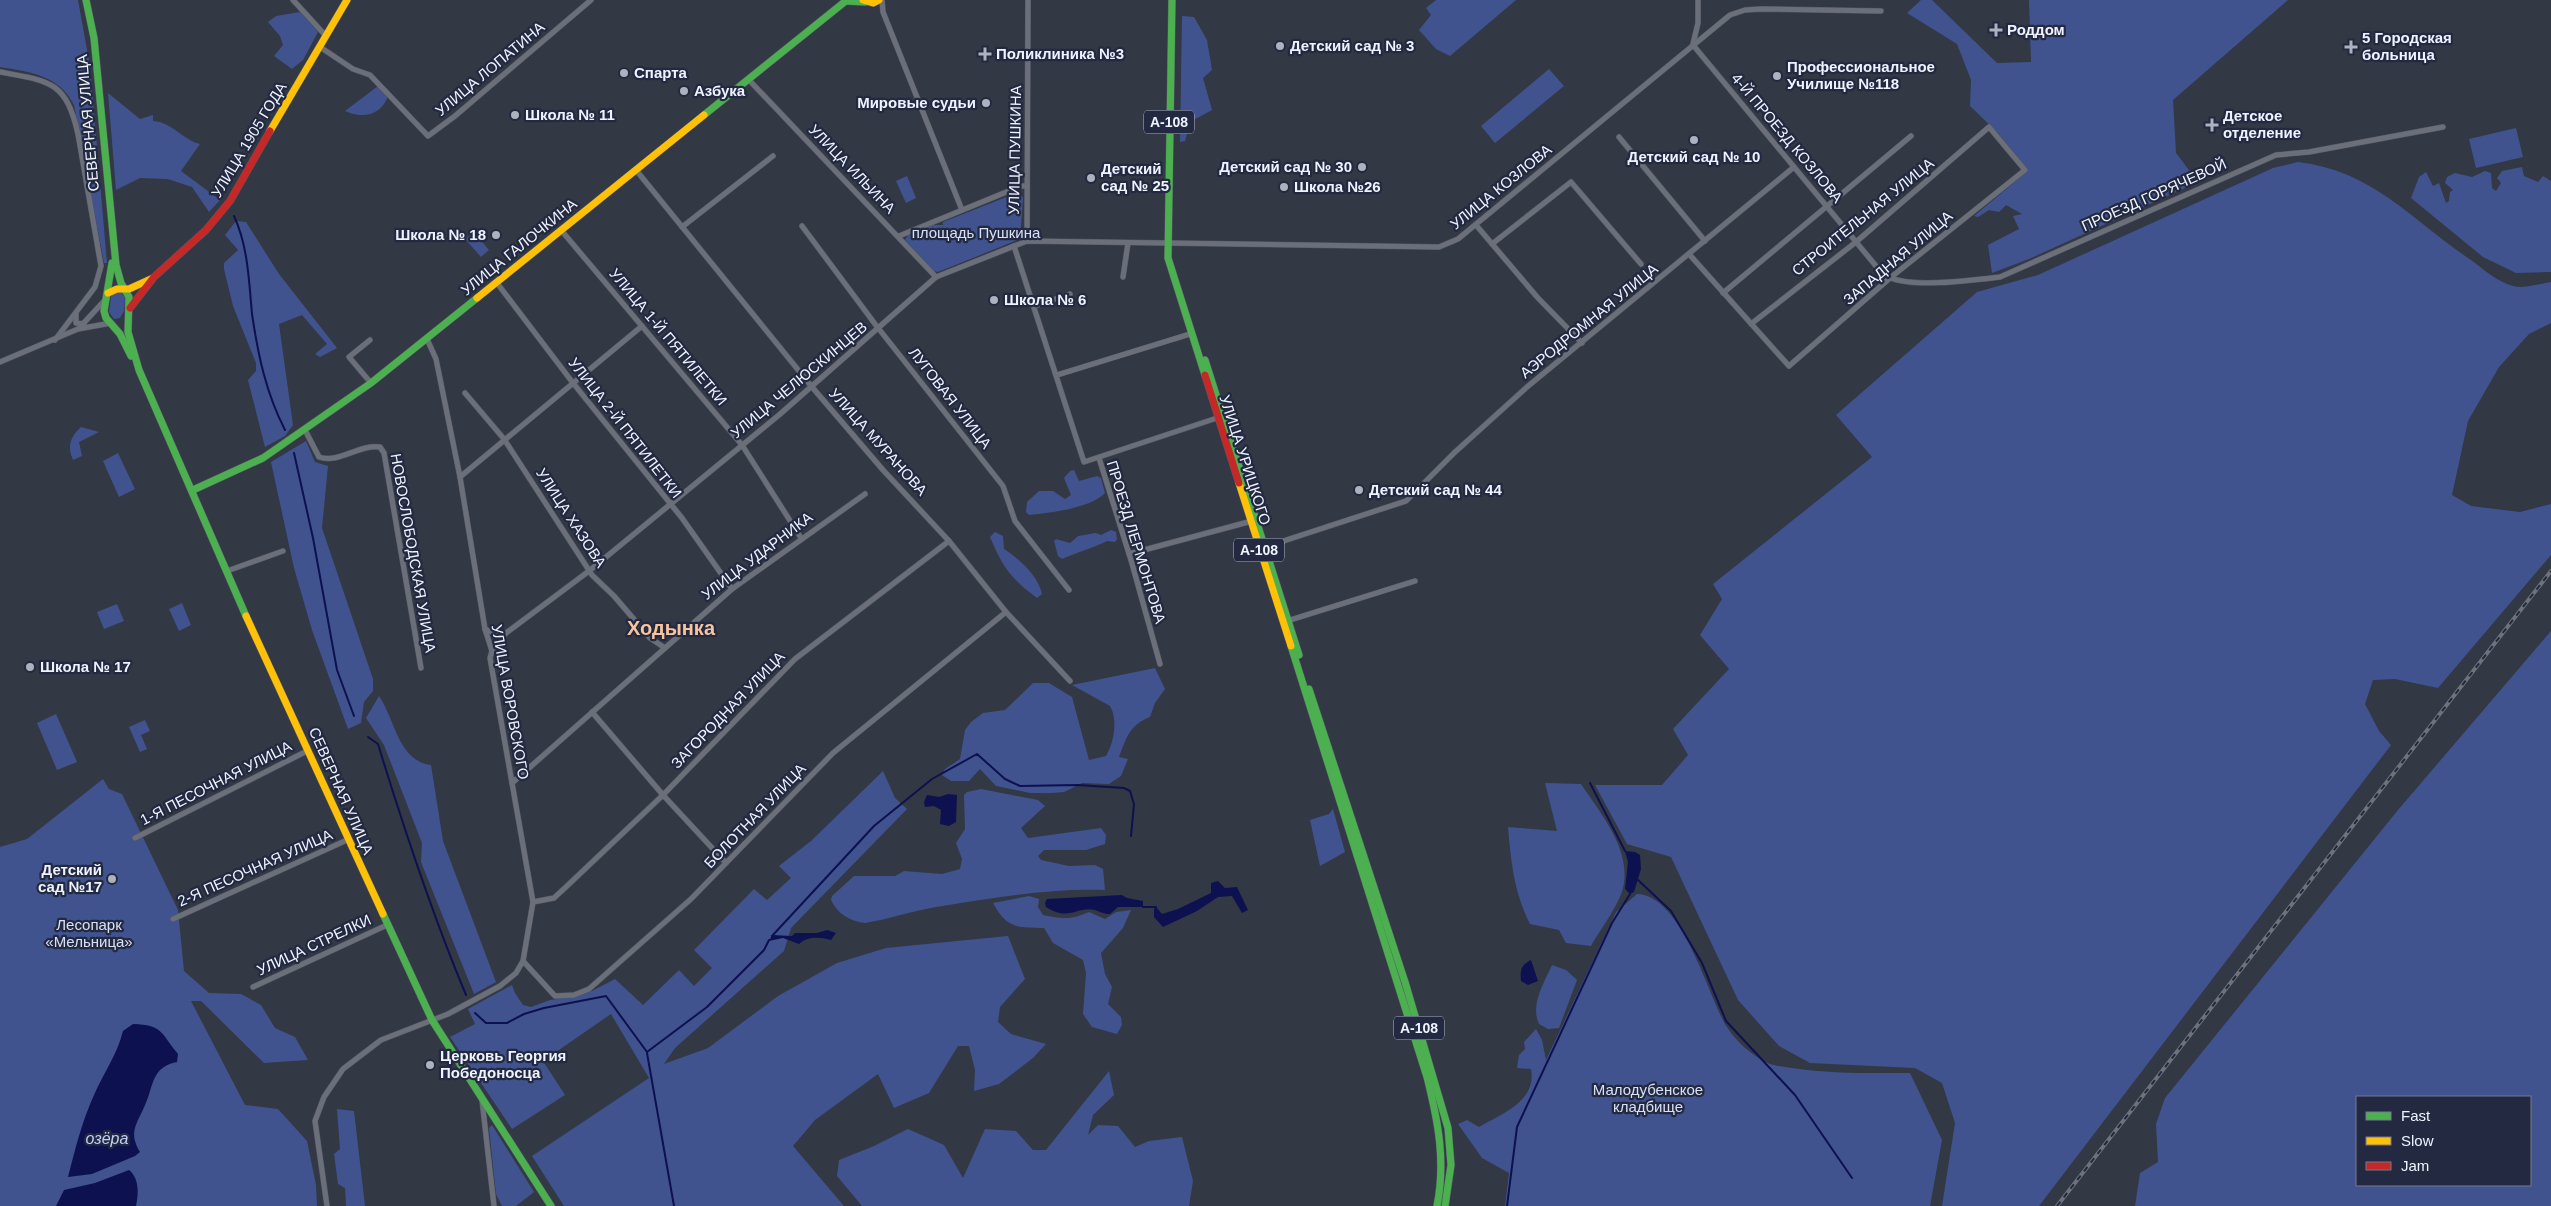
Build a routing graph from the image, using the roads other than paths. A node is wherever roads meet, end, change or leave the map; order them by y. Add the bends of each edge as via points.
1 (86, 0) edge
2 (293, 0) edge
3 (347, 0) edge
4 (591, 0) edge
5 (846, 0) edge
6 (1028, 0) edge
7 (1172, 0) edge
8 (1698, 0) edge
9 (872, 1) edge
10 (1881, 11) dead end
11 (883, 12) junction
12 (326, 36) junction
13 (1693, 45) junction
14 (320, 47) junction
15 (0, 72) edge
16 (749, 80) junction
17 (2443, 127) dead end
18 (1910, 136) dead end
19 (1619, 137) dead end
20 (773, 156) dead end
21 (1794, 167) junction
22 (636, 170) junction
23 (2025, 170) joint
24 (1027, 186) junction
25 (1828, 207) junction
26 (962, 210) junction
27 (1476, 225) junction
28 (682, 226) junction
29 (802, 226) dead end
30 (561, 230) junction
31 (899, 236) junction
32 (1027, 241) junction
33 (1705, 241) junction
34 (1856, 242) junction
35 (1128, 243) junction
36 (1168, 244) junction
37 (1492, 244) junction
38 (113, 245) junction
39 (1014, 246) junction
40 (1689, 254) junction
41 (1641, 264) dead end
42 (119, 277) junction
43 (154, 277) junction
44 (936, 277) junction
45 (1123, 277) dead end
46 (1890, 278) junction
47 (497, 283) junction
48 (135, 287) junction
49 (125, 290) junction
50 (1723, 293) junction
51 (1070, 294) dead end
52 (106, 298) junction
53 (1035, 306) junction
54 (77, 311) junction
55 (129, 312) junction
56 (111, 323) junction
57 (84, 324) junction
58 (1751, 324) junction
59 (642, 326) junction
60 (879, 328) junction
61 (78, 329) junction
62 (1190, 334) junction
63 (427, 339) junction
64 (55, 340) junction
65 (370, 340) dead end
66 (1582, 343) junction
67 (0, 362) edge
68 (139, 370) junction
69 (1057, 375) junction
70 (371, 383) junction
71 (573, 383) junction
72 (812, 387) junction
73 (465, 393) dead end
74 (1217, 418) junction
75 (305, 430) junction
76 (504, 439) junction
77 (742, 445) junction
78 (1099, 458) junction
79 (460, 477) junction
80 (193, 490) junction
81 (865, 494) dead end
82 (669, 504) junction
83 (1253, 521) junction
84 (801, 538) junction
85 (950, 541) junction
86 (1264, 547) junction
87 (283, 551) dead end
88 (1129, 554) junction
89 (227, 571) junction
90 (589, 571) junction
91 (1415, 582) dead end
92 (732, 588) junction
93 (1069, 590) dead end
94 (1006, 612) junction
95 (1285, 622) junction
96 (485, 629) junction
97 (506, 633) junction
98 (665, 648) junction
99 (492, 651) junction
100 (1160, 664) dead end
101 (421, 668) dead end
102 (1070, 681) dead end
103 (592, 712) junction
104 (307, 751) junction
105 (512, 783) junction
106 (663, 795) junction
107 (135, 838) dead end
108 (347, 840) junction
109 (1360, 854) junction
110 (726, 863) junction
111 (533, 902) junction
112 (173, 919) dead end
113 (386, 925) junction
114 (523, 961) junction
115 (253, 987) dead end
116 (432, 1020) junction
117 (481, 1097) junction
118 (327, 1206) edge
119 (494, 1206) edge
120 (550, 1206) edge
121 (1437, 1206) edge
122 (1445, 1206) edge

1 - 38 main road, СЕВЕРНАЯ УЛИЦА via 96,55
2 - 12 street
3 - 12 main road, УЛИЦА 1905 ГОДА
4 - 14 street, УЛИЦА ЛОПАТИНА via 428,136 370,75
5 - 9 main road
5 - 16 main road, УЛИЦА ГАЛОЧКИНА
6 - 24 street, УЛИЦА ПУШКИНА
7 - 36 main road, УЛИЦА УРИЦКОГО / А-108
8 - 13 street via 1698,23
9 - 11 street
9 - 11 street
10 - 13 street, УЛИЦА КОЗЛОВА via 1745,10 1730,15
11 - 26 street
12 - 14 main road, УЛИЦА 1905 ГОДА
13 - 21 street, 4-Й ПРОЕЗД КОЗЛОВА
13 - 27 street, УЛИЦА КОЗЛОВА
14 - 43 main road, УЛИЦА 1905 ГОДА via 230,201 206,230
15 - 54 street, СЕВЕРНАЯ УЛИЦА via 53,85 66,98 73,115 101,266 95,287
16 - 22 main road, УЛИЦА ГАЛОЧКИНА
16 - 31 street, УЛИЦА ИЛЬИНА
17 - 46 street, ПРОЕЗД ГОРЯЧЕВОЙ via 2276,155 2000,277 1968,281
18 - 25 street
19 - 33 street
20 - 28 street
21 - 25 street, 4-Й ПРОЕЗД КОЗЛОВА
21 - 33 street, АЭРОДРОМНАЯ УЛИЦА
22 - 28 street, УЛИЦА МУРАНОВА
22 - 30 main road, УЛИЦА ГАЛОЧКИНА
23 - 34 street, СТРОИТЕЛЬНАЯ УЛИЦА via 1989,128
23 - 46 street, ЗАПАДНАЯ УЛИЦА
24 - 26 street
24 - 32 street, УЛИЦА ПУШКИНА
25 - 34 street, 4-Й ПРОЕЗД КОЗЛОВА
25 - 50 street
26 - 31 street
27 - 36 street, УЛИЦА КОЗЛОВА via 1458,240 1429,248
27 - 37 street
28 - 72 street, УЛИЦА МУРАНОВА
29 - 60 street, ЛУГОВАЯ УЛИЦА
30 - 47 main road, УЛИЦА ГАЛОЧКИНА
30 - 59 street, УЛИЦА 1-Й ПЯТИЛЕТКИ
31 - 44 street, УЛИЦА ИЛЬИНА
32 - 35 street, УЛИЦА ЧЕЛЮСКИНЦЕВ
32 - 39 street, УЛИЦА ЧЕЛЮСКИНЦЕВ
33 - 40 street, АЭРОДРОМНАЯ УЛИЦА
34 - 46 street, 4-Й ПРОЕЗД КОЗЛОВА
34 - 58 street, СТРОИТЕЛЬНАЯ УЛИЦА
35 - 36 street, УЛИЦА ЧЕЛЮСКИНЦЕВ
35 - 45 street
36 - 62 main road, УЛИЦА УРИЦКОГО / А-108 via 1168,258
36 - 83 main road, УЛИЦА УРИЦКОГО / А-108
37 - 41 street via 1571,182
37 - 66 street
38 - 42 main road, СЕВЕРНАЯ УЛИЦА
38 - 52 main road, СЕВЕРНАЯ УЛИЦА via 112,276
39 - 44 street, УЛИЦА ЧЕЛЮСКИНЦЕВ
39 - 53 street, ПРОЕЗД ЛЕРМОНТОВА
40 - 50 street
40 - 66 street, АЭРОДРОМНАЯ УЛИЦА
42 - 48 main road via 125,284
42 - 49 main road, СЕВЕРНАЯ УЛИЦА
43 - 48 main road, УЛИЦА 1905 ГОДА
43 - 55 main road, УЛИЦА 1905 ГОДА
44 - 60 street, УЛИЦА ЧЕЛЮСКИНЦЕВ
46 - 58 street, ЗАПАДНАЯ УЛИЦА via 1788,366
47 - 63 main road, УЛИЦА ГАЛОЧКИНА
47 - 71 street, УЛИЦА 2-Й ПЯТИЛЕТКИ
48 - 49 main road, УЛИЦА 1905 ГОДА
49 - 52 main road via 114,289
49 - 55 main road, СЕВЕРНАЯ УЛИЦА via 129,297
50 - 58 street
51 - 53 street
52 - 56 main road, СЕВЕРНАЯ УЛИЦА via 105,315
52 - 57 street
53 - 69 street, ПРОЕЗД ЛЕРМОНТОВА
54 - 57 street via 75,321
54 - 64 street, СЕВЕРНАЯ УЛИЦА
55 - 56 main road via 121,322
55 - 68 main road, СЕВЕРНАЯ УЛИЦА via 128,332
56 - 61 street
56 - 68 main road, СЕВЕРНАЯ УЛИЦА
57 - 61 street
59 - 71 street
59 - 77 street, УЛИЦА 1-Й ПЯТИЛЕТКИ
60 - 72 street, УЛИЦА ЧЕЛЮСКИНЦЕВ
60 - 93 street, ЛУГОВАЯ УЛИЦА via 1003,486 1015,521
61 - 64 street
62 - 69 street
62 - 74 main road, УЛИЦА УРИЦКОГО / А-108
63 - 70 main road, УЛИЦА ГАЛОЧКИНА
63 - 79 street, УЛИЦА ВОРОВСКОГО via 436,359
64 - 67 street
65 - 70 street via 349,357
66 - 86 street, АЭРОДРОМНАЯ УЛИЦА via 1527,387 1406,501
68 - 80 main road, СЕВЕРНАЯ УЛИЦА
69 - 78 street, ПРОЕЗД ЛЕРМОНТОВА via 1084,462
70 - 75 main road, УЛИЦА ГАЛОЧКИНА
71 - 76 street
71 - 82 street, УЛИЦА 2-Й ПЯТИЛЕТКИ
72 - 77 street, УЛИЦА ЧЕЛЮСКИНЦЕВ
72 - 85 street, УЛИЦА МУРАНОВА via 883,470
73 - 76 street, УЛИЦА ХАЗОВА
74 - 78 street
74 - 83 main road, УЛИЦА УРИЦКОГО / А-108
75 - 80 main road, УЛИЦА ГАЛОЧКИНА via 263,458
75 - 101 street, НОВОСЛОБОДСКАЯ УЛИЦА via 319,457 328,460 372,446 380,447 384,452
76 - 79 street
76 - 90 street, УЛИЦА ХАЗОВА
77 - 82 street, УЛИЦА ЧЕЛЮСКИНЦЕВ
77 - 84 street, УЛИЦА 1-Й ПЯТИЛЕТКИ
78 - 88 street, ПРОЕЗД ЛЕРМОНТОВА
79 - 96 street, УЛИЦА ВОРОВСКОГО
80 - 89 main road, СЕВЕРНАЯ УЛИЦА
81 - 84 street, УЛИЦА УДАРНИКА
82 - 90 street, УЛИЦА ЧЕЛЮСКИНЦЕВ
82 - 92 street, УЛИЦА 2-Й ПЯТИЛЕТКИ
83 - 86 main road, УЛИЦА УРИЦКОГО / А-108
83 - 88 street
83 - 95 main road, УЛИЦА УРИЦКОГО / А-108
84 - 92 street, УЛИЦА УДАРНИКА
85 - 94 street, УЛИЦА МУРАНОВА
85 - 106 street, ЗАГОРОДНАЯ УЛИЦА via 795,659
86 - 95 main road, УЛИЦА УРИЦКОГО / А-108
87 - 89 street
88 - 100 street, ПРОЕЗД ЛЕРМОНТОВА
89 - 104 main road, СЕВЕРНАЯ УЛИЦА
90 - 97 street, УЛИЦА ЧЕЛЮСКИНЦЕВ
90 - 98 street, УЛИЦА ХАЗОВА via 650,638
91 - 95 street
92 - 98 street, УЛИЦА УДАРНИКА
94 - 102 street, УЛИЦА МУРАНОВА
94 - 110 street, БОЛОТНАЯ УЛИЦА via 833,753
95 - 109 main road, УЛИЦА УРИЦКОГО / А-108
96 - 97 street via 498,635
96 - 99 street, УЛИЦА ВОРОВСКОГО
97 - 99 street, УЛИЦА ЧЕЛЮСКИНЦЕВ
98 - 103 street, УЛИЦА УДАРНИКА
99 - 105 street, УЛИЦА ВОРОВСКОГО via 490,658
103 - 105 street, УЛИЦА УДАРНИКА
103 - 106 street
104 - 107 street, 1-Я ПЕСОЧНАЯ УЛИЦА
104 - 108 main road, СЕВЕРНАЯ УЛИЦА
105 - 111 street, УЛИЦА ВОРОВСКОГО
106 - 110 street
106 - 111 street, ЗАГОРОДНАЯ УЛИЦА via 554,898
108 - 112 street, 2-Я ПЕСОЧНАЯ УЛИЦА
108 - 113 main road, СЕВЕРНАЯ УЛИЦА
109 - 121 main road, А-108 via 1441,1130 1444,1165
109 - 122 main road, А-108 via 1428,1056 1448,1128 1451,1165
110 - 114 street, БОЛОТНАЯ УЛИЦА via 691,899 589,989 574,995 555,996
111 - 114 street, УЛИЦА ВОРОВСКОГО
113 - 115 street, УЛИЦА СТРЕЛКИ
113 - 116 main road, СЕВЕРНАЯ УЛИЦА
114 - 116 street, УЛИЦА ВОРОВСКОГО via 516,973 500,986
116 - 117 main road, СЕВЕРНАЯ УЛИЦА
116 - 118 street, УЛИЦА ВОРОВСКОГО via 380,1040 343,1069 324,1096 315,1121
117 - 119 street
117 - 120 main road, СЕВЕРНАЯ УЛИЦА

